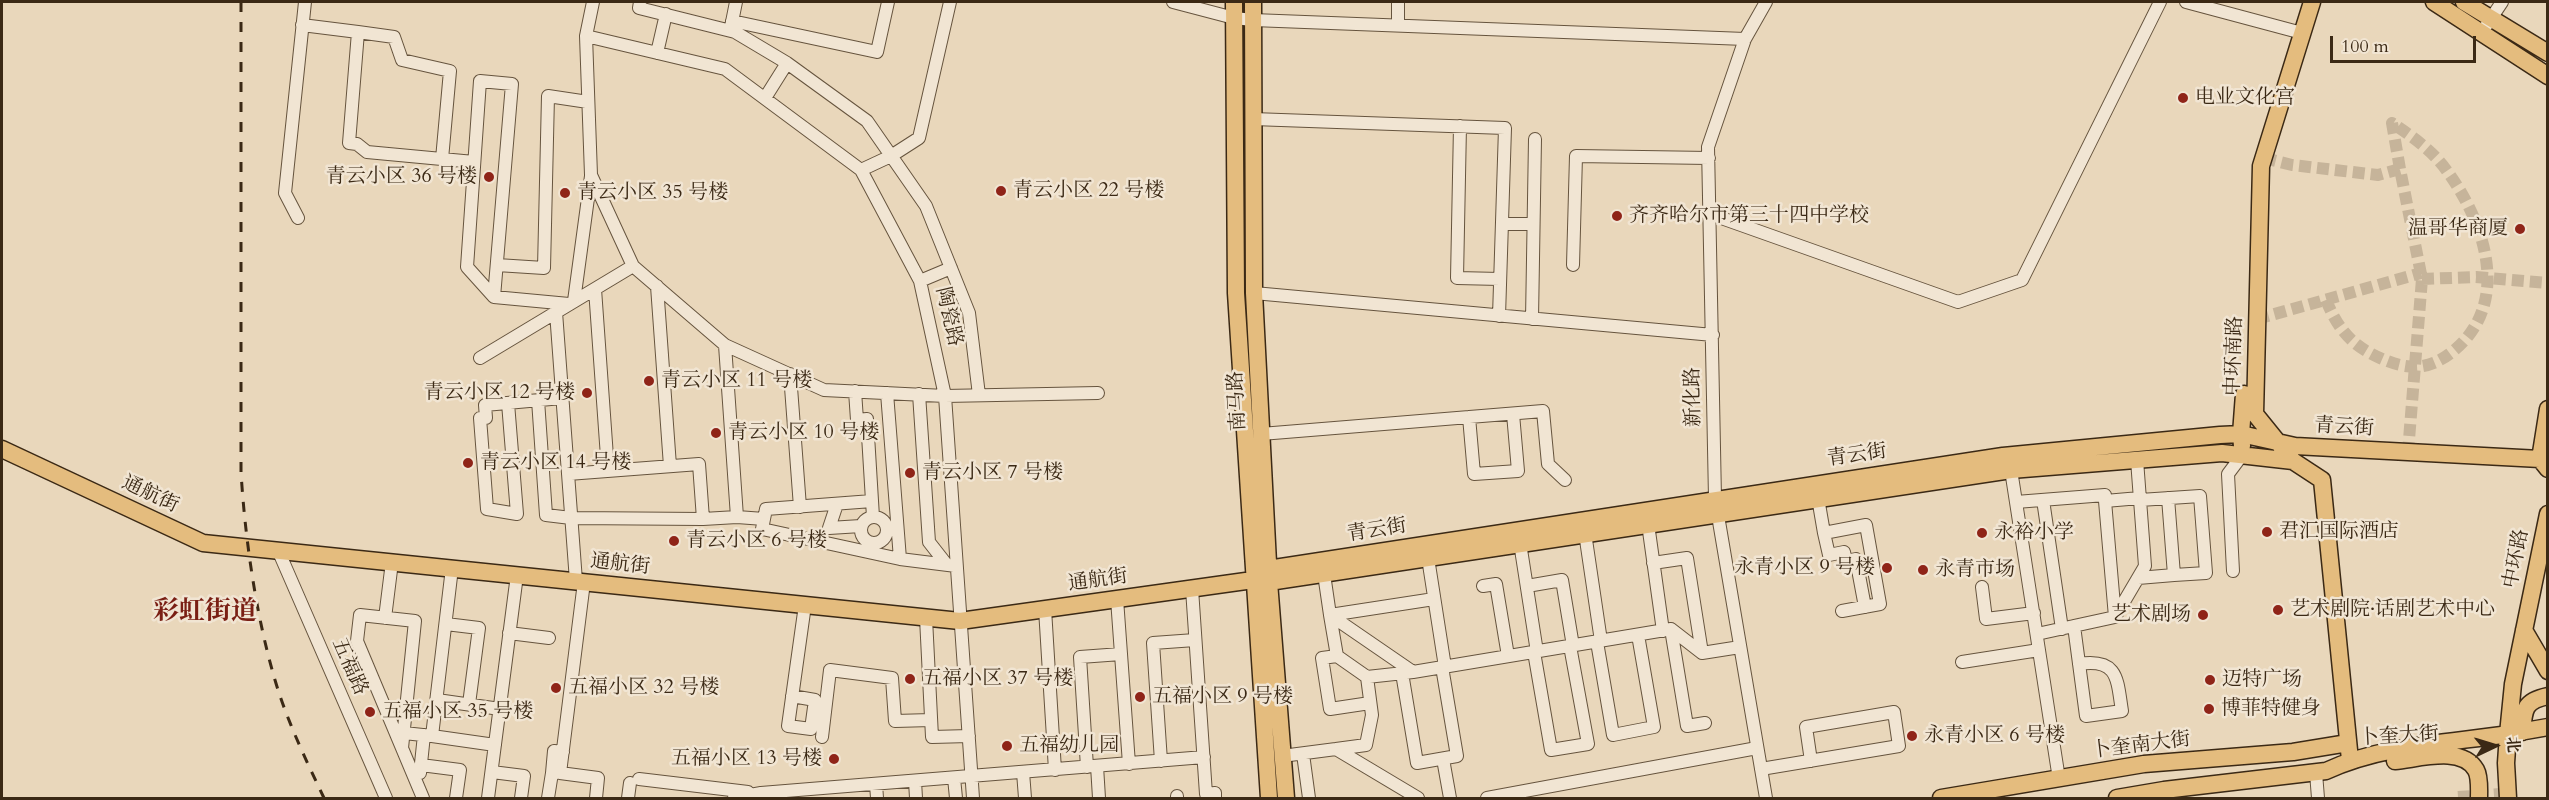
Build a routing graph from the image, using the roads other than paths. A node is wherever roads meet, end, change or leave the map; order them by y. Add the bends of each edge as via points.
1 (305, 2) edge
2 (593, 2) edge
3 (640, 2) edge
4 (736, 2) edge
5 (888, 2) edge
6 (950, 2) edge
7 (1173, 2) edge
8 (1253, 2) edge
9 (1398, 2) edge
10 (1766, 2) edge
11 (2160, 2) edge
12 (2186, 2) edge
13 (2300, 2) edge
14 (2312, 2) edge
15 (2434, 2) edge
16 (2464, 2) edge
17 (2502, 2) edge
18 (1234, 10) edge
19 (666, 14) junction
20 (2492, 18) junction
21 (1253, 20) junction
22 (302, 25) junction
23 (1398, 25) junction
24 (731, 26) junction
25 (358, 32) junction
26 (2297, 32) junction
27 (2481, 34) junction
28 (586, 36) junction
29 (1745, 39) junction
30 (657, 53) junction
31 (2547, 54) edge
32 (787, 63) junction
33 (2547, 76) edge
34 (765, 98) junction
35 (588, 102) junction
36 (1253, 119) junction
37 (1460, 126) junction
38 (1534, 139) dead end
39 (891, 156) junction
40 (1709, 158) junction
41 (442, 159) junction
42 (474, 162) junction
43 (861, 170) junction
44 (591, 175) junction
45 (1710, 214) junction
46 (298, 218) dead end
47 (1502, 224) junction
48 (1533, 224) junction
49 (497, 265) junction
50 (1573, 265) dead end
51 (633, 266) junction
52 (951, 268) junction
53 (1500, 279) junction
54 (920, 281) junction
55 (657, 286) junction
56 (595, 289) junction
57 (1254, 293) junction
58 (494, 297) junction
59 (572, 303) junction
60 (556, 312) junction
61 (1499, 316) junction
62 (1532, 319) junction
63 (1713, 335) junction
64 (725, 345) junction
65 (480, 358) dead end
66 (790, 374) junction
67 (855, 391) junction
68 (887, 393) junction
69 (1098, 393) dead end
70 (919, 394) junction
71 (979, 395) junction
72 (945, 396) junction
73 (562, 398) junction
74 (538, 400) junction
75 (508, 403) junction
76 (2547, 409) edge
77 (1513, 414) junction
78 (1469, 417) junction
79 (1261, 434) junction
80 (2241, 434) junction
81 (2278, 442) junction
82 (2, 449) edge
83 (2243, 454) junction
84 (2137, 460) junction
85 (2293, 461) junction
86 (2543, 464) edge
87 (670, 466) junction
88 (2011, 470) junction
89 (608, 471) junction
90 (568, 474) junction
91 (1564, 480) dead end
92 (1818, 498) junction
93 (2168, 498) junction
94 (2140, 499) junction
95 (2043, 500) junction
96 (873, 501) junction
97 (2105, 501) junction
98 (2016, 502) junction
99 (837, 504) junction
100 (1716, 506) junction
101 (800, 507) junction
102 (2547, 514) edge
103 (737, 517) junction
104 (873, 517) junction
105 (572, 518) junction
106 (703, 519) junction
107 (764, 519) junction
108 (1648, 524) junction
109 (861, 526) junction
110 (1585, 533) junction
111 (1824, 533) junction
112 (876, 543) junction
113 (1520, 543) junction
114 (278, 550) junction
115 (899, 554) junction
116 (1871, 556) junction
117 (1428, 558) junction
118 (1856, 559) junction
119 (392, 562) junction
120 (1653, 563) junction
121 (952, 566) junction
122 (452, 568) junction
123 (2233, 571) dead end
124 (1324, 574) junction
125 (517, 575) junction
126 (2174, 575) junction
127 (1263, 577) junction
128 (2138, 578) junction
129 (580, 582) junction
130 (1483, 586) dead end
131 (1527, 586) junction
132 (1982, 587) dead end
133 (1191, 589) junction
134 (1117, 599) junction
135 (1434, 599) junction
136 (805, 605) junction
137 (1865, 607) junction
138 (1045, 609) junction
139 (1842, 611) dead end
140 (2034, 613) junction
141 (1330, 615) junction
142 (2115, 617) junction
143 (385, 618) junction
144 (926, 618) junction
145 (960, 621) junction
146 (446, 624) junction
147 (2068, 627) junction
148 (1667, 630) junction
149 (2524, 630) junction
150 (510, 633) junction
151 (2037, 634) junction
152 (1638, 635) junction
153 (549, 638) dead end
154 (1195, 640) junction
155 (1599, 641) junction
156 (1571, 646) junction
157 (1740, 647) junction
158 (2039, 650) junction
159 (1535, 652) junction
160 (1701, 653) junction
161 (1121, 654) junction
162 (1337, 656) junction
163 (1508, 656) junction
164 (1962, 662) dead end
165 (2079, 664) junction
166 (1444, 667) junction
167 (2547, 671) edge
168 (1408, 673) junction
169 (1366, 676) junction
170 (792, 696) dead end
171 (2547, 696) edge
172 (437, 700) junction
173 (1370, 703) junction
174 (469, 704) junction
175 (500, 709) junction
176 (931, 720) junction
177 (1705, 723) dead end
178 (2547, 727) edge
179 (404, 733) junction
180 (2515, 733) junction
181 (428, 736) junction
182 (969, 736) junction
183 (822, 737) dead end
184 (2348, 743) junction
185 (495, 744) junction
186 (402, 747) junction
187 (1757, 748) junction
188 (1336, 749) junction
189 (1303, 754) junction
190 (1282, 756) junction
191 (1204, 757) junction
192 (1443, 759) junction
193 (2350, 760) junction
194 (1161, 761) junction
195 (1812, 761) junction
196 (1129, 764) junction
197 (421, 765) junction
198 (1092, 767) junction
199 (1761, 769) junction
200 (1055, 770) junction
201 (492, 772) junction
202 (1023, 772) junction
203 (556, 773) junction
204 (2316, 773) junction
205 (972, 777) junction
206 (954, 778) junction
207 (2060, 779) junction
208 (915, 781) junction
209 (876, 784) junction
210 (692, 785) junction
211 (421, 793) edge
212 (761, 793) junction
213 (801, 794) edge
214 (2183, 794) edge
215 (386, 798) edge
216 (456, 798) edge
217 (489, 798) edge
218 (521, 798) edge
219 (548, 798) edge
220 (596, 798) edge
221 (628, 798) edge
222 (692, 798) edge
223 (734, 798) edge
224 (878, 798) edge
225 (916, 798) edge
226 (956, 798) edge
227 (973, 798) edge
228 (1025, 798) edge
229 (1100, 798) edge
230 (1215, 798) edge
231 (1269, 798) edge
232 (1286, 798) edge
233 (1310, 798) edge
234 (1418, 798) edge
235 (1450, 798) edge
236 (1487, 798) edge
237 (1766, 798) edge
238 (1941, 798) edge
239 (2117, 798) edge
240 (2318, 798) edge
241 (2480, 798) edge
242 (2508, 798) edge

1 - 22 street
2 - 28 street
3 - 19 street via 639,8
4 - 24 street
5 - 24 street via 877,52
6 - 39 street via 919,138
7 - 18 street
8 - 21 main road, 南马路
9 - 23 street
10 - 29 street, 新化路
11 - 45 street via 2022,280 1958,302
12 - 26 street
13 - 26 main road, 中环南路
14 - 26 main road, 中环南路
15 - 27 main road
16 - 20 main road
17 - 20 street
18 - 21 street
18 - 127 main road, 南马路 via 1236,293
19 - 24 street
19 - 30 street
20 - 27 street
20 - 31 main road
21 - 23 street
21 - 36 main road, 南马路
22 - 25 street
22 - 46 street via 285,193
23 - 29 street
24 - 32 street
25 - 41 street via 394,37 402,60 450,71
25 - 41 street via 349,143 367,152
26 - 80 main road, 中环南路 via 2250,165
26 - 81 main road, 中环南路 via 2262,166 2255,414
27 - 33 main road
28 - 30 street, 陶瓷路
28 - 35 street
29 - 40 street, 新化路 via 1708,147
30 - 34 street, 陶瓷路 via 725,69
32 - 34 street
32 - 39 street via 867,121
34 - 43 street, 陶瓷路
35 - 44 street
35 - 49 street via 548,96 544,268
36 - 37 street
36 - 57 main road, 南马路
37 - 47 street via 1505,128
37 - 53 street via 1457,278
38 - 48 street
39 - 43 street
39 - 52 street via 926,206
40 - 45 street, 新化路
40 - 50 street via 1576,156
41 - 42 street
42 - 49 street via 480,81 512,84
42 - 58 street via 467,267
43 - 54 street, 陶瓷路
44 - 51 street
44 - 59 street
45 - 63 street, 新化路
47 - 48 street
47 - 53 street
48 - 62 street
49 - 58 street
51 - 55 street
51 - 56 street
52 - 54 street
52 - 71 street via 969,313
53 - 61 street
54 - 72 street, 陶瓷路
55 - 64 street
55 - 87 street
56 - 59 street
56 - 89 street
57 - 61 street
57 - 79 main road, 南马路
58 - 59 street
59 - 60 street
60 - 65 street
60 - 73 street
61 - 62 street
62 - 63 street
63 - 100 street, 新化路
64 - 66 street
64 - 103 street
66 - 67 street via 824,390
66 - 101 street
67 - 68 street
67 - 96 street via 857,420 867,420
68 - 70 street
68 - 115 street
69 - 71 street
70 - 72 street
70 - 121 street via 929,542
71 - 72 street
72 - 121 street, 陶瓷路
73 - 74 street
73 - 90 street
74 - 75 street
74 - 105 street via 546,515
75 - 75 street via 485,405 486,418 480,418 486,497 487,509 517,514
76 - 86 main road
77 - 78 street
77 - 78 street via 1518,471 1474,474
77 - 91 street via 1543,411 1548,465
78 - 79 street
79 - 127 main road, 南马路
80 - 81 main road, 青云街
80 - 83 main road, 中环南路
80 - 100 main road, 青云街 via 2003,456
81 - 85 main road, 中环南路
81 - 86 main road, 青云街
82 - 114 main road, 通航街 via 202,543
83 - 84 main road, 青云街
83 - 85 main road, 青云街
83 - 123 street via 2228,474
84 - 88 main road, 青云街
84 - 94 street
85 - 184 main road, 中环南路 via 2322,480
87 - 89 street
87 - 106 street via 699,464
88 - 92 main road, 青云街
88 - 98 street
89 - 90 street
90 - 105 street
92 - 100 main road, 青云街
92 - 111 street
93 - 94 street
93 - 126 street
93 - 126 street via 2200,496 2201,507 2206,573
94 - 97 street
94 - 128 street via 2145,566
95 - 97 street via 2105,495
95 - 98 street
95 - 147 street
96 - 99 street
96 - 104 street
97 - 142 street
98 - 140 street
99 - 101 street
99 - 109 street via 829,528
100 - 108 main road, 青云街
100 - 127 main road, 青云街
100 - 157 street, 新化路
101 - 107 street via 766,509
102 - 149 main road, 中环路
103 - 106 street
103 - 107 street
104 - 109 street
104 - 112 street via 881,519 887,530
105 - 106 street
105 - 129 street
107 - 115 street via 762,529
108 - 110 main road, 青云街
108 - 120 street
109 - 112 street via 864,539
110 - 113 main road, 青云街
110 - 155 street
111 - 116 street via 1866,525
111 - 118 street via 1828,555 1844,552 1846,561
112 - 115 street
113 - 117 main road, 青云街
113 - 131 street
114 - 119 main road, 通航街
114 - 215 street, 五福路
115 - 121 street
116 - 118 street
116 - 137 street via 1880,604
117 - 124 main road, 青云街
117 - 135 street
118 - 137 street
119 - 122 main road, 通航街
119 - 143 street
120 - 148 street
120 - 160 street via 1687,558
121 - 145 street, 陶瓷路
122 - 125 main road, 通航街
122 - 146 street
124 - 127 main road, 青云街
124 - 141 street
125 - 129 main road, 通航街
125 - 150 street
126 - 128 street
127 - 133 main road, 通航街
127 - 190 main road, 南马路
127 - 231 main road, 南马路
128 - 142 street
129 - 136 main road, 通航街
129 - 203 street via 563,752
130 - 163 street via 1496,584
131 - 156 street via 1562,580
131 - 159 street
132 - 140 street via 1986,619
133 - 134 main road, 通航街
133 - 154 street
134 - 138 main road, 通航街
134 - 161 street
135 - 141 street
135 - 166 street
136 - 144 main road, 通航街
136 - 170 street
137 - 139 street
138 - 145 main road, 通航街
138 - 200 street
140 - 151 street
141 - 162 street
141 - 168 street
142 - 147 street
143 - 179 street via 415,621
143 - 186 street via 360,615 357,641
144 - 145 main road, 通航街
144 - 176 street
145 - 182 street, 陶瓷路
146 - 172 street
146 - 174 street via 479,628
147 - 151 street
147 - 165 street
148 - 152 street
148 - 160 street
148 - 177 street via 1687,726
149 - 167 main road
149 - 180 main road, 中环路 via 2513,684
150 - 153 street
150 - 175 street
151 - 158 street
152 - 155 street
152 - 155 street via 1654,727 1614,735
154 - 191 street
154 - 194 street via 1153,643
155 - 156 street
156 - 159 street
156 - 159 street via 1588,744 1560,749 1551,750
157 - 160 street
157 - 187 street, 新化路
158 - 164 street
158 - 207 street
159 - 163 street
161 - 196 street
161 - 198 street via 1080,657
162 - 169 street
162 - 173 street via 1322,658 1330,709
163 - 166 street
165 - 165 street via 2086,716 2122,711 2116,675 2105,664
166 - 168 street
166 - 192 street via 1457,756
168 - 169 street
168 - 192 street via 1417,763
169 - 173 street
171 - 180 main road via 2533,699
172 - 174 street
172 - 181 street
173 - 188 street via 1372,715 1366,745
174 - 175 street
175 - 185 street
176 - 182 street via 932,737
176 - 183 street via 894,721 892,678 830,670
178 - 180 main road
179 - 181 street
179 - 186 street
180 - 193 main road, 卜奎大街
180 - 242 main road via 2506,763
181 - 185 street
181 - 197 street
182 - 205 street, 陶瓷路
184 - 193 main road, 中环南路
184 - 207 main road, 卜奎南大街 via 2293,752 2144,764
185 - 201 street
186 - 211 street
187 - 199 street, 新化路
187 - 236 street
188 - 189 street
188 - 234 street
189 - 190 street
189 - 233 street
190 - 232 main road, 南马路
191 - 194 street
191 - 230 street via 1206,794 1215,793
192 - 235 street
193 - 204 main road
193 - 241 main road, 卜奎大街 via 2378,763 2451,755 2466,758 2478,772
194 - 196 street
195 - 195 street via 1899,746 1894,712 1806,727
195 - 199 street
196 - 198 street
197 - 211 street
197 - 216 street via 460,770
198 - 200 street
198 - 229 street
199 - 237 street, 新化路
200 - 202 street
201 - 217 street
201 - 218 street via 524,776
202 - 205 street
202 - 228 street
203 - 219 street
203 - 220 street via 598,778
204 - 214 main road
204 - 240 street
205 - 206 street
205 - 227 street, 陶瓷路
206 - 208 street
206 - 226 street
207 - 238 main road, 卜奎南大街
208 - 209 street
208 - 225 street
209 - 213 street
209 - 224 street
210 - 212 street
210 - 221 street via 634,781
210 - 222 street
212 - 213 street
212 - 223 street
214 - 239 main road

